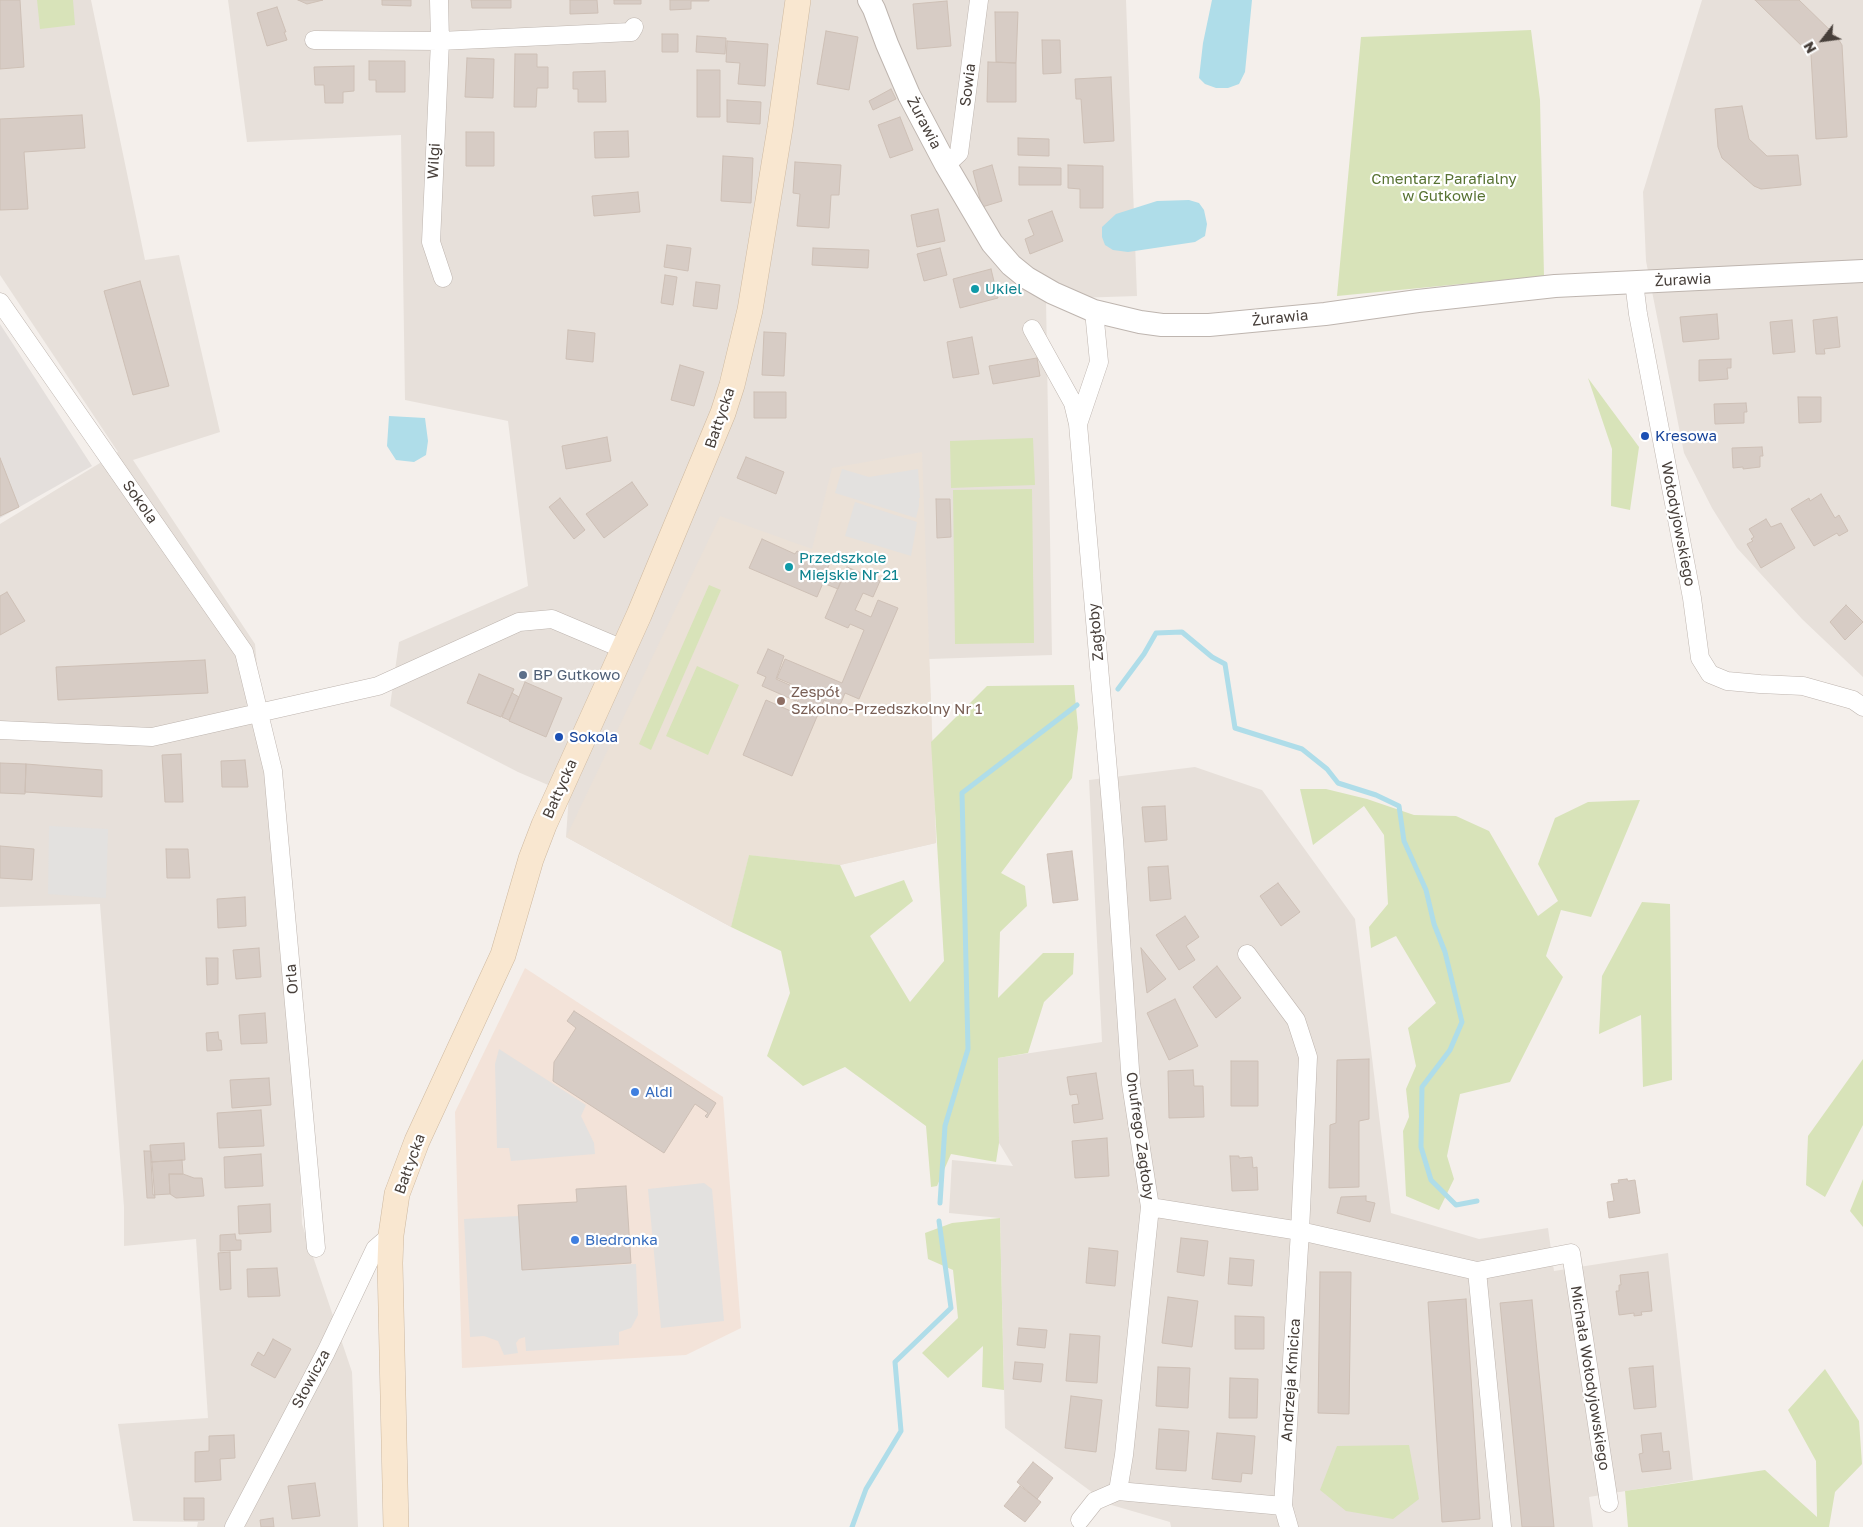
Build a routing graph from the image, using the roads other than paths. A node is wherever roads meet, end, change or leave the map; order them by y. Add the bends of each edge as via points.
1 (439, 0) edge
2 (798, 0) edge
3 (869, 0) edge
4 (979, 0) edge
5 (634, 27) dead end
6 (314, 40) dead end
7 (440, 41) junction
8 (946, 165) junction
9 (1863, 271) edge
10 (443, 278) dead end
11 (1634, 282) junction
12 (0, 302) edge
13 (1094, 311) junction
14 (1032, 329) dead end
15 (1078, 424) junction
16 (623, 649) junction
17 (1863, 707) edge
18 (257, 712) junction
19 (0, 730) edge
20 (1114, 840) joint
21 (1247, 954) dead end
22 (1150, 1207) junction
23 (1300, 1231) junction
24 (391, 1235) junction
25 (316, 1248) dead end
26 (1477, 1271) junction
27 (1118, 1491) junction
28 (1609, 1503) dead end
29 (1283, 1506) junction
30 (1080, 1520) dead end
31 (234, 1527) edge
32 (396, 1527) edge
33 (1290, 1527) edge
34 (1502, 1527) edge

1 - 7 street, Wilgi
2 - 16 main road, Bałtycka via 750,310 732,385 713,442
3 - 8 street, Żurawia via 909,95
4 - 8 street, Sowia via 959,153
5 - 7 street via 631,32
6 - 7 street
7 - 10 street, Wilgi via 431,242
8 - 13 street, Żurawia via 992,243 1011,265 1040,286
9 - 11 street, Żurawia
11 - 13 street, Żurawia via 1555,286 1209,325 1162,325
11 - 17 street, Wołodyjowskiego via 1700,658 1710,674 1727,681 1803,686 1853,700
12 - 18 street, Sokola via 231,631 244,652
13 - 15 street, Zagłoby via 1098,362
14 - 15 street, Zagłoby via 1073,404
15 - 20 street, Zagłoby
16 - 18 street via 552,619 519,622 378,686
16 - 24 main road, Bałtycka via 544,825 503,955 410,1158 397,1194
18 - 19 street via 152,737
18 - 25 street, Orla via 273,771
20 - 22 street, Onufrego Zagłoby via 1131,1084
21 - 23 street, Andrzeja Kmicica via 1296,1020 1308,1057
22 - 23 street
22 - 27 street, Onufrego Zagłoby
23 - 26 street
23 - 29 street, Andrzeja Kmicica
24 - 31 street, Słowicza via 375,1249 326,1352
24 - 32 main road, Bałtycka
26 - 28 street, Michała Wołodyjowskiego via 1571,1253
26 - 34 street
27 - 29 street
27 - 30 street via 1095,1502
29 - 33 street, Andrzeja Kmicica

